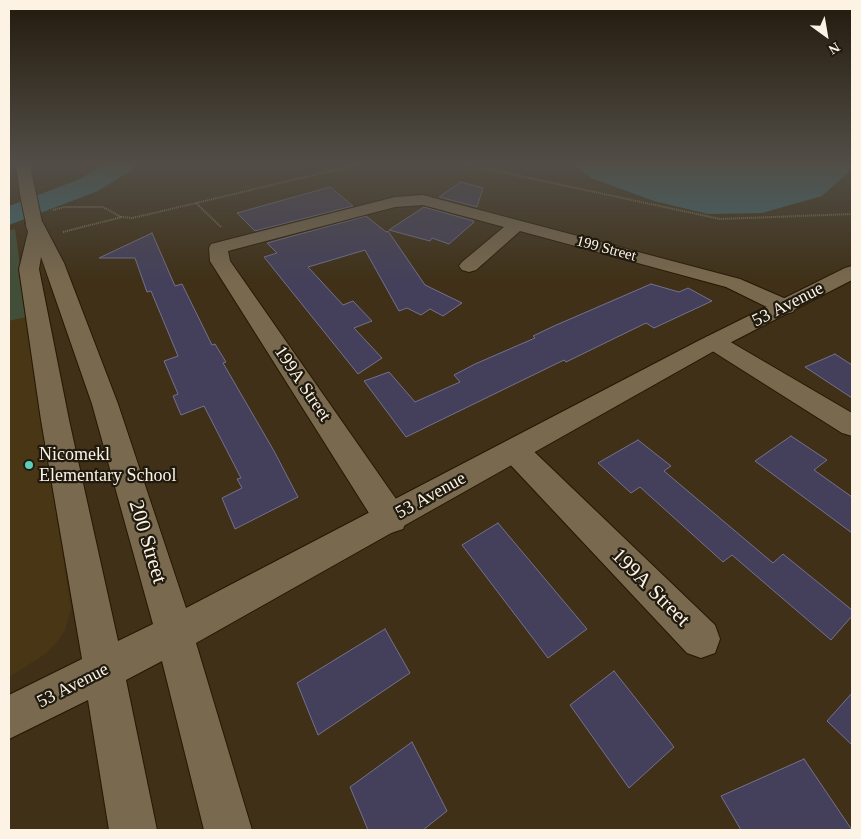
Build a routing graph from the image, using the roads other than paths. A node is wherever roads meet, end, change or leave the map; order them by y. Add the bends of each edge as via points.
1 (34, 204) edge
2 (385, 204) edge
3 (438, 204) edge
4 (46, 224) junction
5 (516, 225) junction
6 (222, 240) joint
7 (469, 266) dead end
8 (852, 272) edge
9 (784, 307) junction
10 (714, 342) junction
11 (852, 426) edge
12 (515, 451) junction
13 (391, 519) junction
14 (174, 634) junction
15 (702, 639) dead end
16 (104, 670) junction
17 (9, 718) edge
18 (133, 830) edge
19 (228, 830) edge

1 - 4 street, 200 Street, bridge
2 - 6 street, 199 Street
3 - 5 street, 199 Street
4 - 14 street, 200 Street via 54,263 106,404
4 - 16 street, 200 Street via 29,269
5 - 7 street
5 - 9 street, 199 Street via 733,283
6 - 13 street, 199A Street via 220,261
8 - 9 street, 53 Avenue
9 - 10 street, 53 Avenue
10 - 11 street
10 - 12 street, 53 Avenue
12 - 13 street, 53 Avenue
12 - 15 street, 199A Street
13 - 14 street, 53 Avenue
14 - 16 street, 53 Avenue
14 - 19 street, 200 Street
16 - 17 street, 53 Avenue
16 - 18 street, 200 Street

